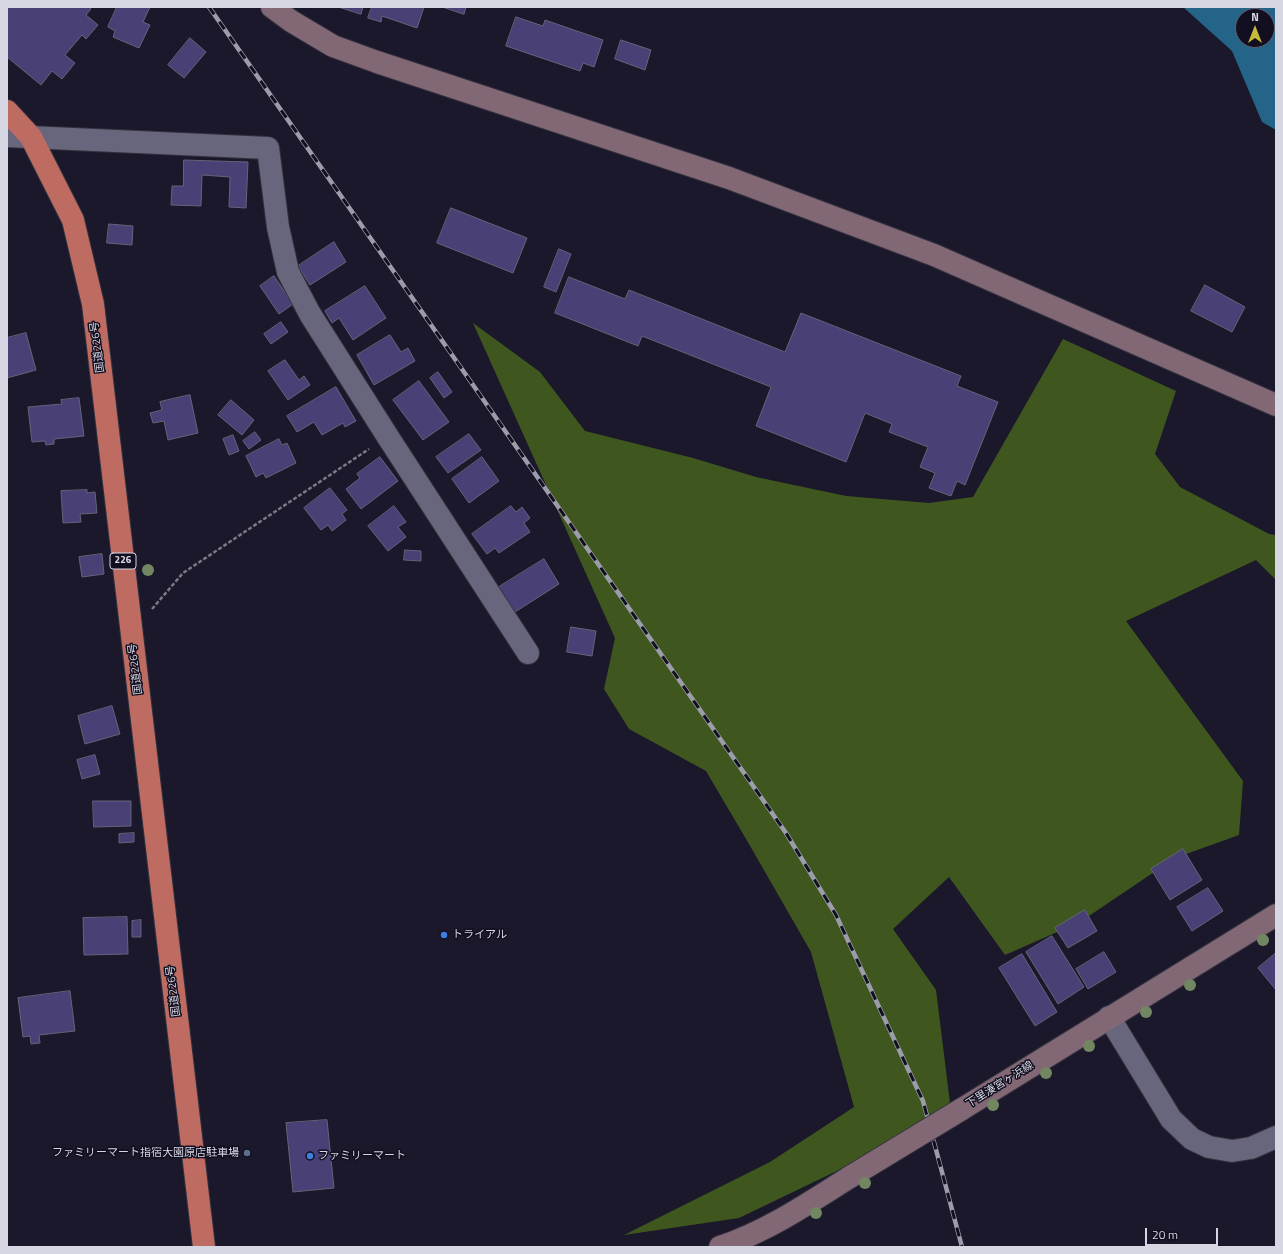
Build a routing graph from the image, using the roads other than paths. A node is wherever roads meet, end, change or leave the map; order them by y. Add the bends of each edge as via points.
1 (272, 7) edge
2 (7, 111) edge
3 (7, 136) edge
4 (30, 137) junction
5 (1276, 405) edge
6 (528, 653) dead end
7 (1276, 915) edge
8 (1109, 1017) junction
9 (1276, 1137) edge
10 (204, 1247) edge
11 (720, 1247) edge

1 - 5 street via 333,46 729,178 905,244
2 - 4 highway, 国道226号 / 226
3 - 4 street
4 - 6 street via 268,148 278,227 288,272 310,314
4 - 10 highway, 国道226号 / 226 via 73,220 93,304
7 - 8 street, 下里湊宮ヶ浜線
8 - 9 street via 1171,1119 1192,1139 1232,1151 1251,1148
8 - 11 street, 下里湊宮ヶ浜線, bridge via 768,1228

